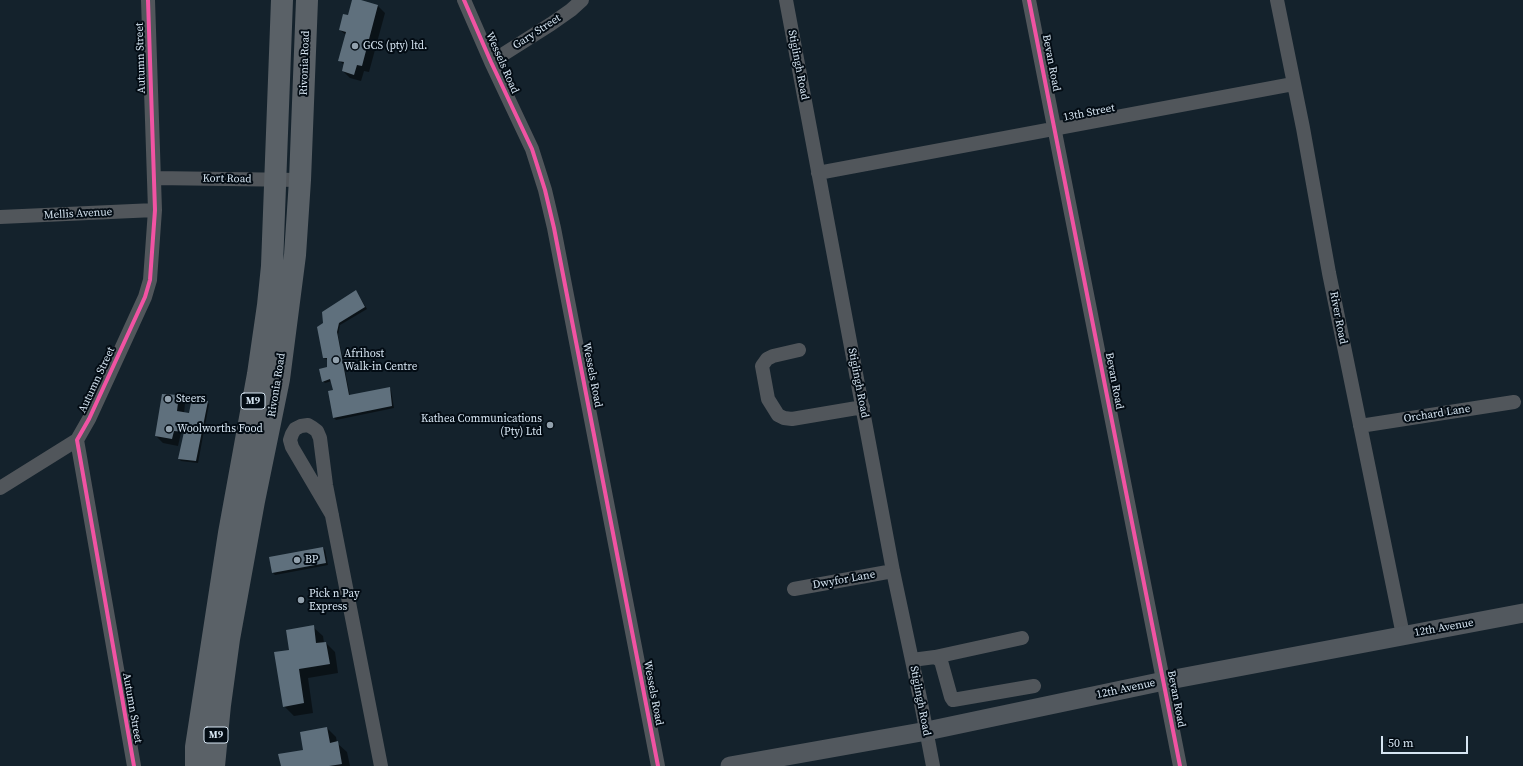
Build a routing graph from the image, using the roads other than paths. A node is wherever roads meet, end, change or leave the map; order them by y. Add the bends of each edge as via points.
1 (148, 0) edge
2 (282, 0) edge
3 (307, 0) edge
4 (464, 0) edge
5 (582, 0) edge
6 (786, 0) edge
7 (1029, 0) edge
8 (1277, 0) edge
9 (491, 62) junction
10 (1294, 84) junction
11 (1055, 129) junction
12 (818, 173) junction
13 (154, 178) junction
14 (276, 179) junction
15 (300, 180) junction
16 (155, 210) junction
17 (0, 217) edge
18 (800, 350) dead end
19 (1514, 402) dead end
20 (863, 407) junction
21 (1360, 426) junction
22 (77, 440) junction
23 (0, 488) edge
24 (332, 515) junction
25 (893, 571) junction
26 (794, 589) dead end
27 (1523, 613) edge
28 (1403, 635) junction
29 (1022, 638) dead end
30 (935, 657) junction
31 (912, 660) junction
32 (1164, 681) junction
33 (1034, 686) dead end
34 (220, 705) junction
35 (927, 731) junction
36 (134, 766) edge
37 (196, 766) edge
38 (214, 766) edge
39 (224, 766) edge
40 (381, 766) edge
41 (658, 766) edge
42 (730, 766) edge
43 (933, 766) edge
44 (1180, 766) edge

1 - 13 street, Autumn Street
2 - 14 main road, Rivonia Road / M9
3 - 15 main road, Rivonia Road / M9
4 - 9 street, Wessels Road
5 - 9 street, Gary Street via 551,24
6 - 12 street, Stiglingh Road
7 - 11 street, Bevan Road
8 - 10 street, River Road
9 - 41 street, Wessels Road via 532,149 545,190
10 - 11 street, 13th Street
10 - 21 street, River Road
11 - 12 street, 13th Street
11 - 32 street, Bevan Road
12 - 20 street, Stiglingh Road
13 - 14 street, Kort Road
13 - 16 street, Autumn Street
14 - 15 street, Kort Road
14 - 37 main road, Rivonia Road / M9 via 267,312 229,533 196,747
15 - 34 main road, Rivonia Road / M9 via 295,255 279,379 254,501
16 - 17 street, Mellis Avenue
16 - 22 street, Autumn Street via 150,280 146,297
18 - 20 street via 773,356 761,369 768,399 778,415 792,419
19 - 21 street, Orchard Lane
20 - 25 street, Stiglingh Road
21 - 28 street, River Road
22 - 23 street
22 - 36 street, Autumn Street
24 - 24 street via 292,446 292,434 301,426 308,425 313,428 320,438
24 - 40 street
25 - 26 street, Dwyfor Lane
25 - 31 street, Stiglingh Road
27 - 28 main road, 12th Avenue
28 - 32 main road, 12th Avenue
29 - 30 street
30 - 31 street
30 - 33 street via 941,661 953,700
31 - 35 street, Stiglingh Road
32 - 35 main road, 12th Avenue
32 - 44 street, Bevan Road
34 - 38 main road, Rivonia Road / M9
34 - 39 main road
35 - 42 main road, 12th Avenue
35 - 43 street, Stiglingh Road

